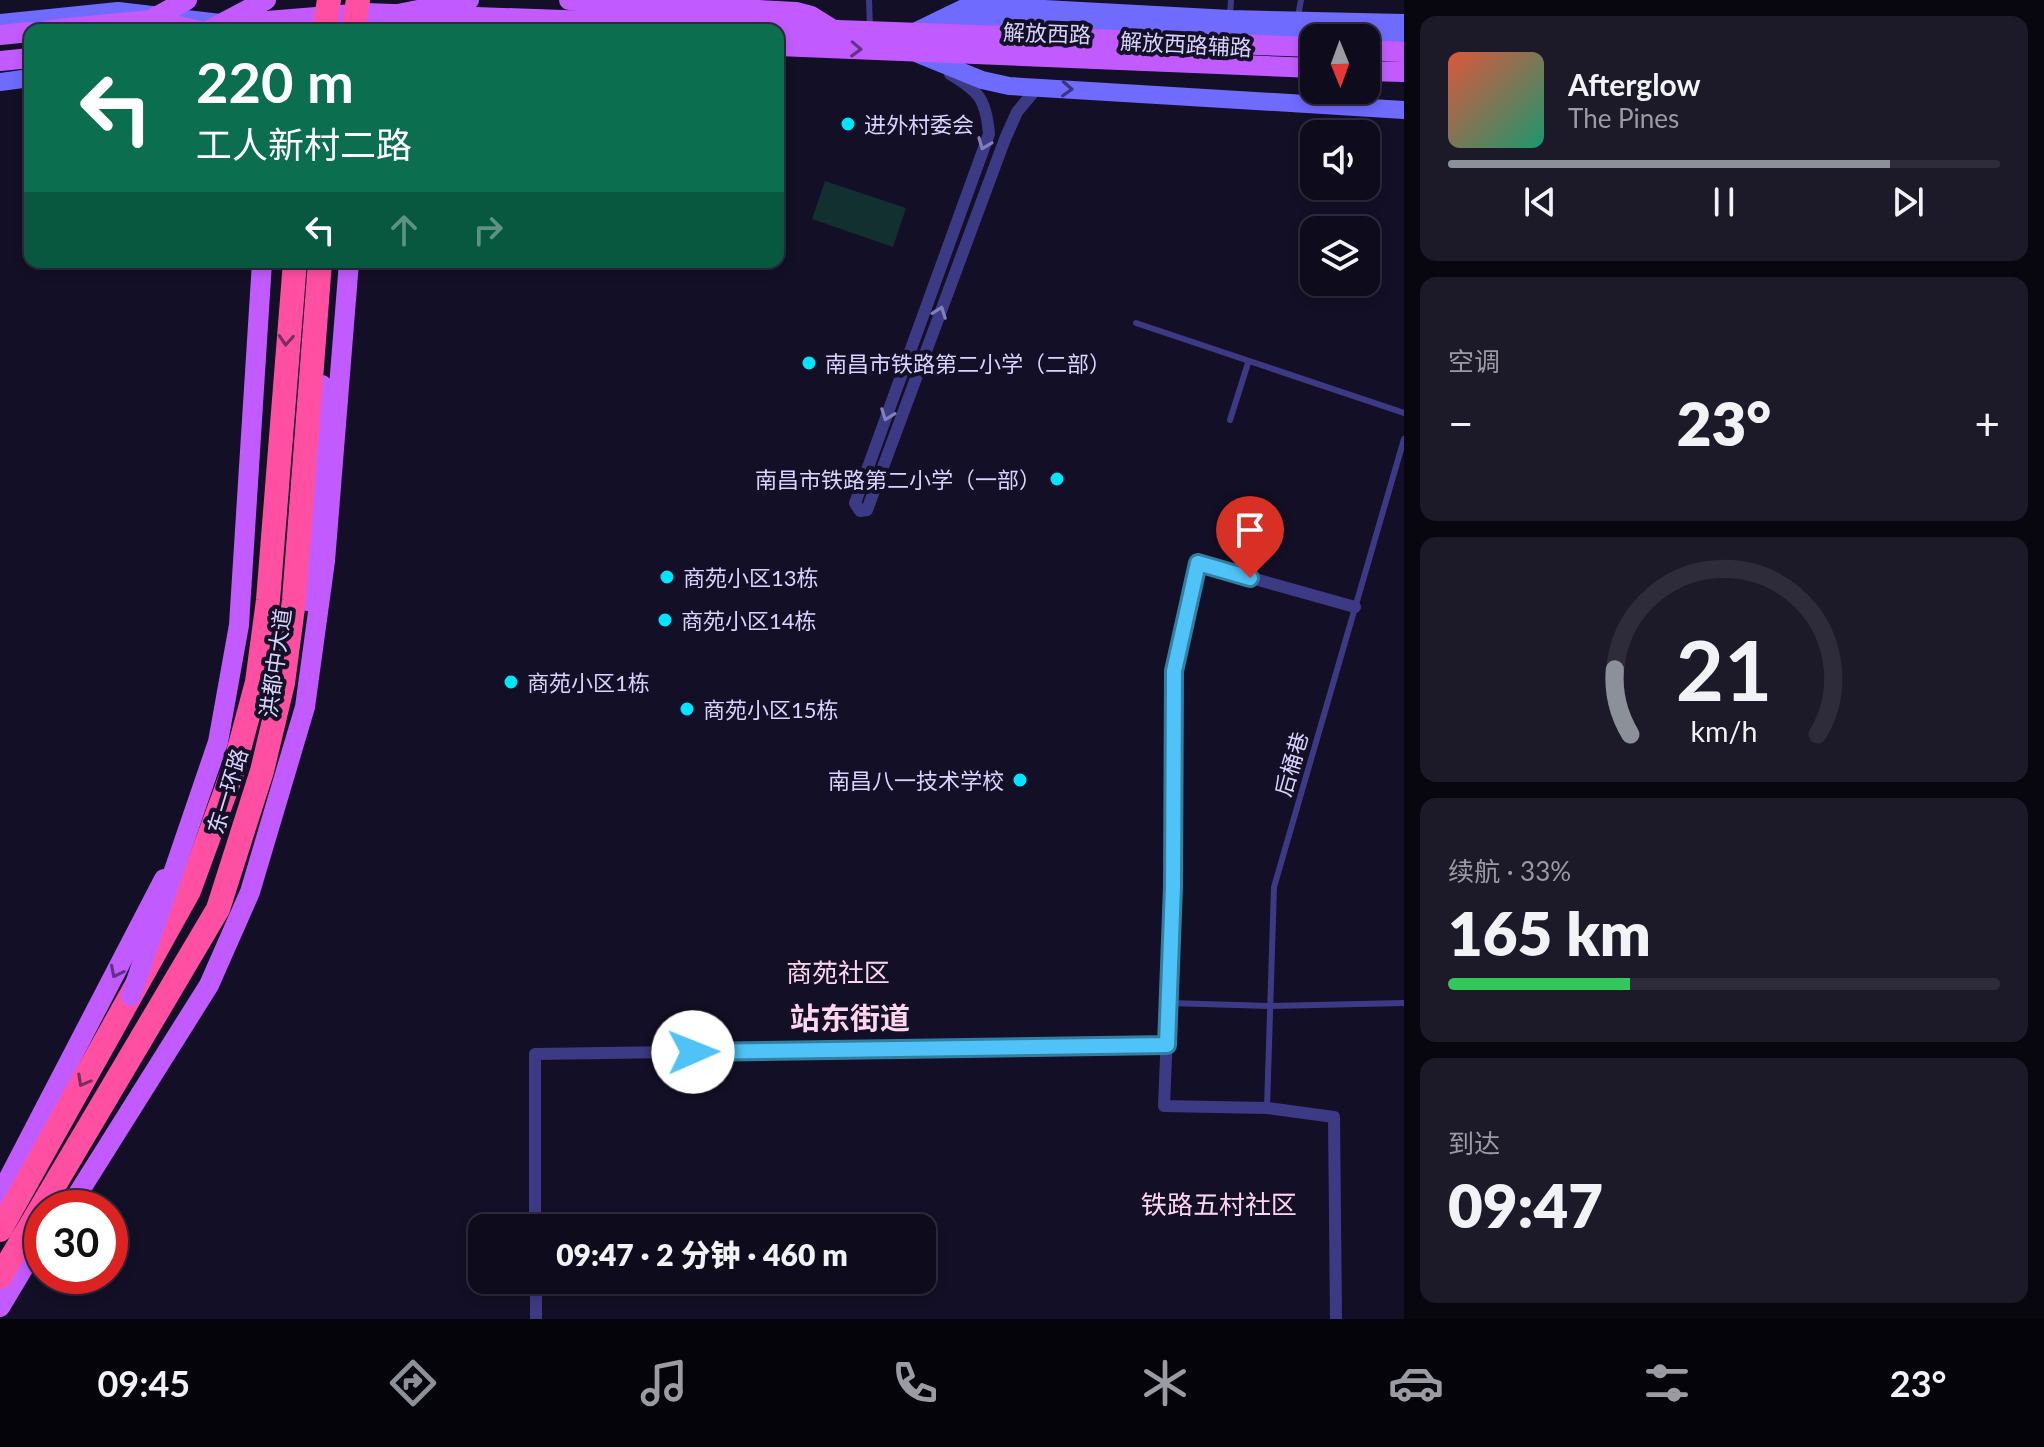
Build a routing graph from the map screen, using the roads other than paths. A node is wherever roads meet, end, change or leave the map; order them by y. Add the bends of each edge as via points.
1 (187, 0) edge
2 (266, 0) edge
3 (329, 0) edge
4 (469, 0) edge
5 (569, 0) edge
6 (586, 0) edge
7 (869, 0) edge
8 (1301, 0) edge
9 (111, 6) edge
10 (1231, 10) edge
11 (300, 15) edge
12 (363, 17) edge
13 (1297, 19) junction
14 (0, 23) edge
15 (1404, 23) edge
16 (154, 24) edge
17 (220, 24) edge
18 (232, 24) joint
19 (325, 24) edge
20 (617, 24) edge
21 (784, 29) edge
22 (834, 30) junction
23 (870, 32) junction
24 (24, 33) edge
25 (0, 35) edge
26 (1300, 36) edge
27 (1380, 40) edge
28 (1404, 41) edge
29 (24, 42) edge
30 (911, 43) junction
31 (0, 44) edge
32 (784, 46) edge
33 (1300, 47) edge
34 (1380, 51) edge
35 (1404, 52) edge
36 (24, 59) edge
37 (0, 61) edge
38 (24, 67) edge
39 (1300, 67) edge
40 (0, 69) edge
41 (1380, 71) edge
42 (1404, 72) edge
43 (1300, 75) edge
44 (24, 79) edge
45 (1380, 80) edge
46 (1404, 81) edge
47 (0, 82) edge
48 (1037, 88) junction
49 (1404, 110) edge
50 (262, 268) edge
51 (270, 268) edge
52 (295, 268) edge
53 (320, 268) edge
54 (330, 268) edge
55 (349, 268) edge
56 (1136, 323) dead end
57 (1248, 363) junction
58 (1404, 413) edge
59 (1230, 420) dead end
60 (1404, 439) edge
61 (1355, 607) junction
62 (131, 996) junction
63 (1169, 1003) junction
64 (1404, 1003) edge
65 (1270, 1006) junction
66 (1167, 1045) junction
67 (1267, 1108) junction
68 (70, 1190) edge
69 (80, 1190) edge
70 (0, 1195) edge
71 (535, 1214) edge
72 (0, 1230) edge
73 (24, 1267) edge
74 (0, 1277) edge
75 (24, 1279) edge
76 (536, 1294) edge
77 (0, 1307) edge
78 (0, 1314) edge
79 (536, 1319) edge
80 (1336, 1319) edge

1 - 16 main road, bridge
2 - 17 main road, bridge
3 - 19 highway, bridge
4 - 12 main road, bridge
5 - 6 main road
6 - 22 main road via 796,12
7 - 23 lane
8 - 13 lane
9 - 14 main road
9 - 18 main road
10 - 13 main road
10 - 30 main road via 970,5
11 - 12 main road, 解放西路
11 - 18 main road, 解放西路
12 - 20 main road, 解放西路
13 - 15 main road
21 - 22 main road, 解放西路
22 - 23 main road, 解放西路
23 - 30 main road, 解放西路
24 - 25 main road
26 - 30 main road, 解放西路辅路 via 971,18
27 - 28 main road
29 - 31 main road
32 -> 30 main road, 解放西路
30 - 33 main road, 解放西路
30 - 39 main road, 解放西路
30 - 43 main road, 解放西路辅路
30 - 48 main road via 982,80
30 -> 48 street via 977,90 988,114 989,134 855,503 860,511 867,510 1005,139 1017,112
34 - 35 main road
36 - 37 main road
38 - 40 main road
41 - 42 main road
44 - 47 main road
45 - 46 main road
48 -> 49 main road
50 - 62 main road, bridge via 239,625 218,742
51 -> 70 main road, 洪都中大道 via 248,613 214,779
52 -> 62 highway, 东一环路, bridge via 257,682 234,768 189,891
53 - 74 highway, 东一环路 via 294,600 283,683 262,771 218,909
54 - 68 main road, 洪都中大道 via 306,619 285,754 212,951
55 - 69 main road via 325,561 297,736 250,892 209,985
56 - 57 lane
57 - 58 lane
57 - 59 lane
60 - 61 lane, 后桶巷
61 - 63 street via 1198,563 1174,671
61 - 65 lane, 后桶巷 via 1274,887
62 -> 72 highway, 东一环路
63 - 65 lane
63 - 66 street
64 - 65 lane
65 - 67 lane, 后桶巷
66 - 67 street via 1164,1106
66 - 71 street via 535,1054
67 - 80 street via 1334,1117
73 - 77 main road
75 - 78 main road
76 - 79 street

